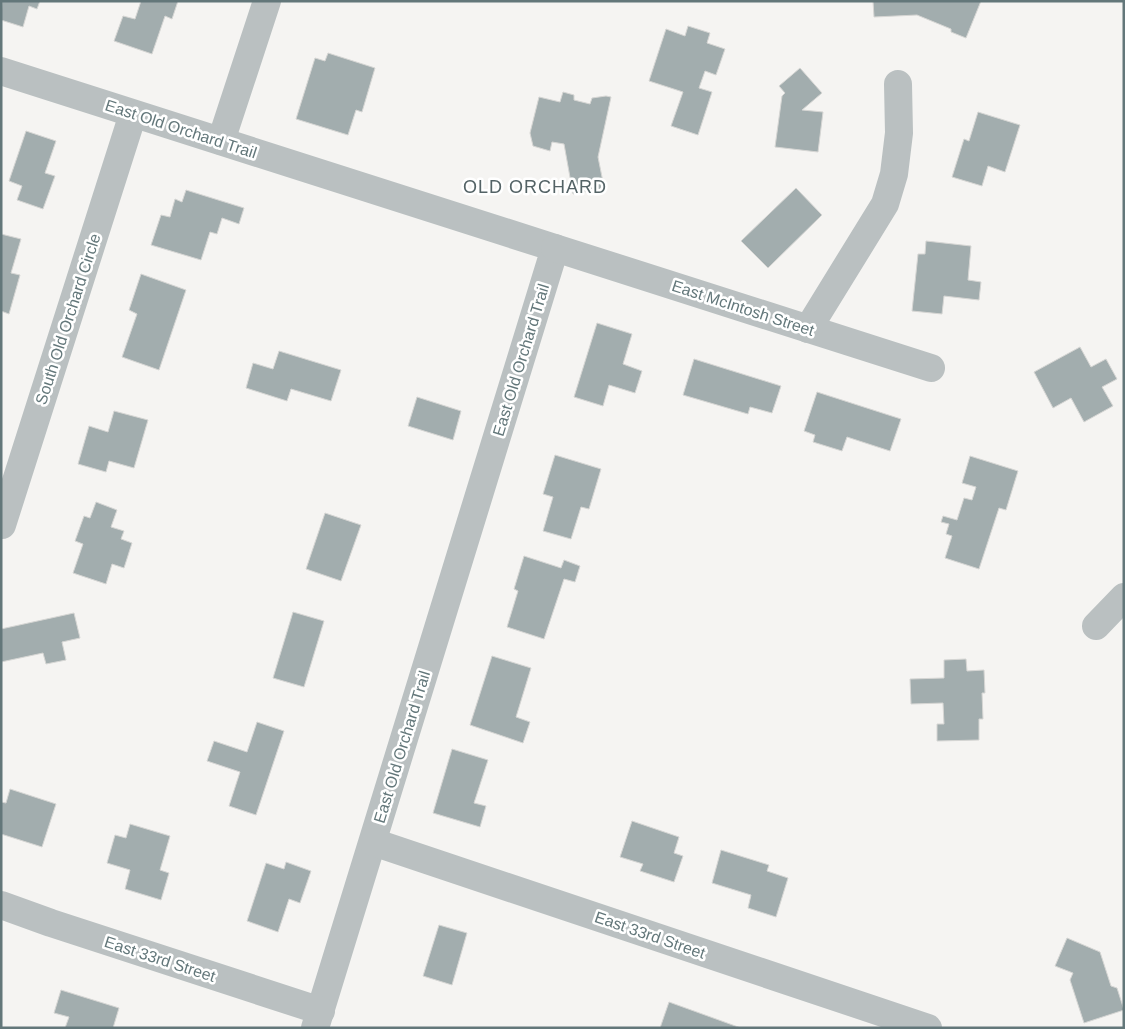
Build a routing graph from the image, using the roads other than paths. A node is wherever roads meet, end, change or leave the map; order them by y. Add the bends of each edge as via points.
1 (267, 1) edge
2 (1, 72) edge
3 (898, 84) dead end
4 (134, 114) junction
5 (221, 141) junction
6 (555, 248) junction
7 (808, 329) junction
8 (931, 368) dead end
9 (2, 526) edge
10 (1124, 597) edge
11 (1096, 626) dead end
12 (373, 842) junction
13 (1, 905) edge
14 (318, 1020) edge
15 (928, 1028) edge

1 - 5 street
2 - 4 street, East Old Orchard Trail
3 - 7 street via 899,133 894,174 885,204
4 - 5 street, East Old Orchard Trail
4 - 9 street, South Old Orchard Circle
5 - 6 street, East Old Orchard Trail
6 - 7 street, East McIntosh Street
6 - 12 street, East Old Orchard Trail
7 - 8 street, East McIntosh Street
10 - 11 street
12 - 14 street, East Old Orchard Trail
12 - 15 street, East 33rd Street
13 - 14 street, East 33rd Street

